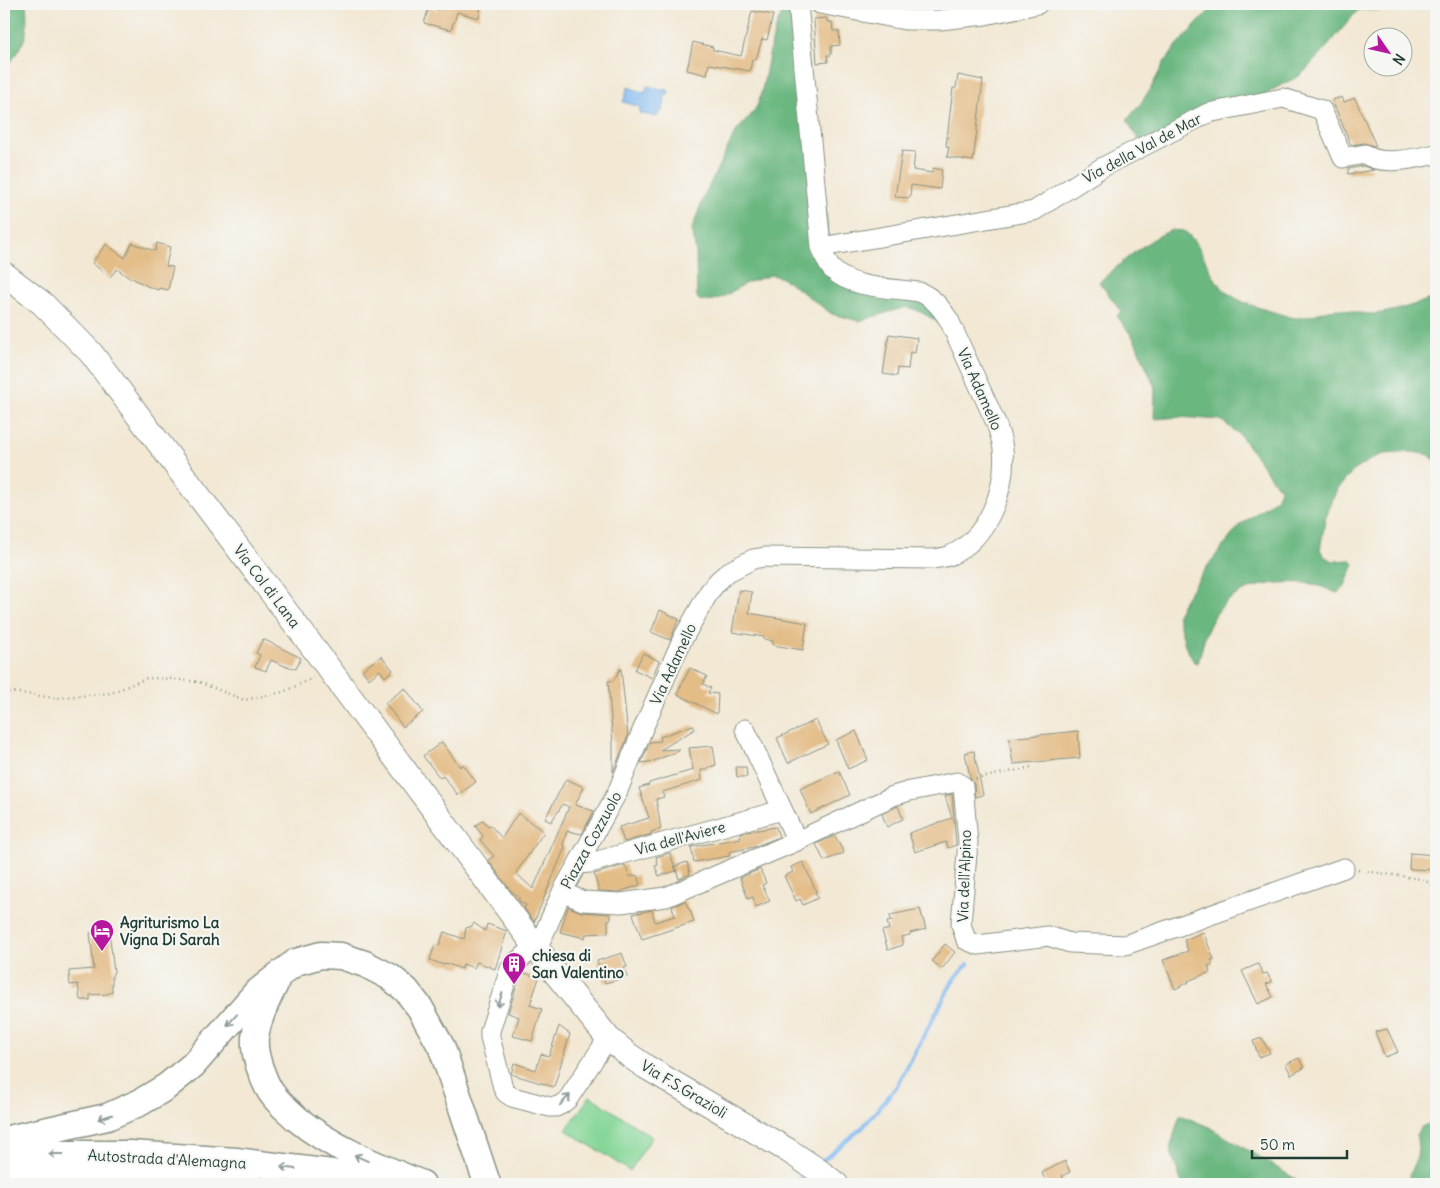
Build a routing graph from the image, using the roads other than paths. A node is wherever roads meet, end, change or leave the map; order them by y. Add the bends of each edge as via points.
1 (798, 4) edge
2 (820, 4) edge
3 (1038, 4) edge
4 (1436, 154) edge
5 (821, 247) junction
6 (4, 274) edge
7 (745, 729) dead end
8 (642, 731) joint
9 (782, 810) junction
10 (797, 841) junction
11 (578, 864) junction
12 (1344, 868) road end
13 (562, 892) junction
14 (536, 947) junction
15 (280, 974) junction
16 (608, 1038) junction
17 (4, 1140) edge
18 (4, 1154) edge
19 (4, 1176) edge
20 (832, 1181) edge
21 (486, 1183) edge
22 (248, 1184) edge
23 (388, 1184) edge
24 (422, 1184) edge

1 - 5 street, Via Adamello
2 - 3 street via 905,20 940,20
4 - 5 street, Via della Val de Mar via 1401,161 1371,159 1365,154 1343,158 1322,110 1283,98 1208,113 1101,168 1034,211
5 - 8 street, Via Adamello via 831,268 844,278 863,285 919,292 928,295 941,308 1001,438 1002,475 998,496 981,530 949,556 932,559 765,557 753,559 728,572 710,592 682,640
6 - 14 main road, Via Col di Lana via 43,304 91,353
7 - 9 street
8 - 11 street, Piazza Cozzuolo via 617,793
9 - 10 street
9 - 11 street, Via dell'Aviere
10 - 12 street, Via dell'Alpino via 894,796 949,782 960,783 963,786 968,842 960,924 966,940 978,944 1048,936 1070,943 1125,945
10 - 13 street via 666,897 621,903 584,901
11 - 13 street, Piazza Cozzuolo
13 - 14 street, Piazza Cozzuolo
14 - 16 main road, Via F.S.Grazioli
14 -> 16 street via 510,969 491,1026 490,1037 506,1094 550,1107 562,1104
15 -> 17 highway via 255,994 193,1065 166,1087 107,1117
15 - 21 highway via 296,962 321,955 341,956 390,977 406,990 442,1048
24 -> 15 highway via 342,1150 322,1138 272,1095 258,1063 255,1039 262,1009
16 - 20 main road, Via F.S.Grazioli via 664,1078 790,1151
23 -> 18 highway, Autostrada d'Alemagna via 236,1161 130,1154
19 - 22 highway, Autostrada d'Alemagna via 128,1177

